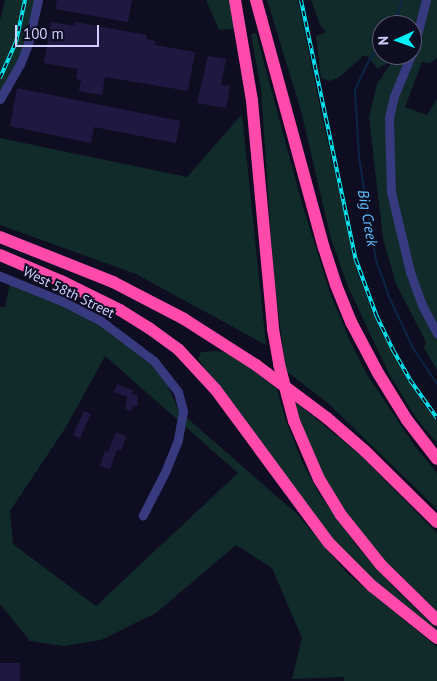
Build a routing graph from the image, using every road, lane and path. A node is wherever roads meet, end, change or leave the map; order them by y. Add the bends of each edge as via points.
1 (38, 0) edge
2 (235, 0) edge
3 (256, 0) edge
4 (426, 0) edge
5 (422, 15) edge
6 (407, 65) edge
7 (0, 99) edge
8 (0, 237) edge
9 (0, 255) edge
10 (0, 276) edge
11 (437, 333) edge
12 (437, 459) edge
13 (143, 515) dead end
14 (437, 522) edge
15 (437, 620) edge
16 (437, 638) edge

1 - 7 street via 28,44
2 - 15 highway via 252,101 273,329 294,421 319,478 345,521 381,564
3 - 12 highway via 324,248 339,291 378,373 407,420
4 - 5 street
6 - 11 street via 388,118 391,192 410,272
8 - 14 highway, bridge via 120,286 184,320 256,365 327,418
9 - 16 highway via 120,310 179,350 216,390 329,543 372,586
10 - 13 street, West 58th Street via 102,321 154,361 178,392 183,412 178,440

